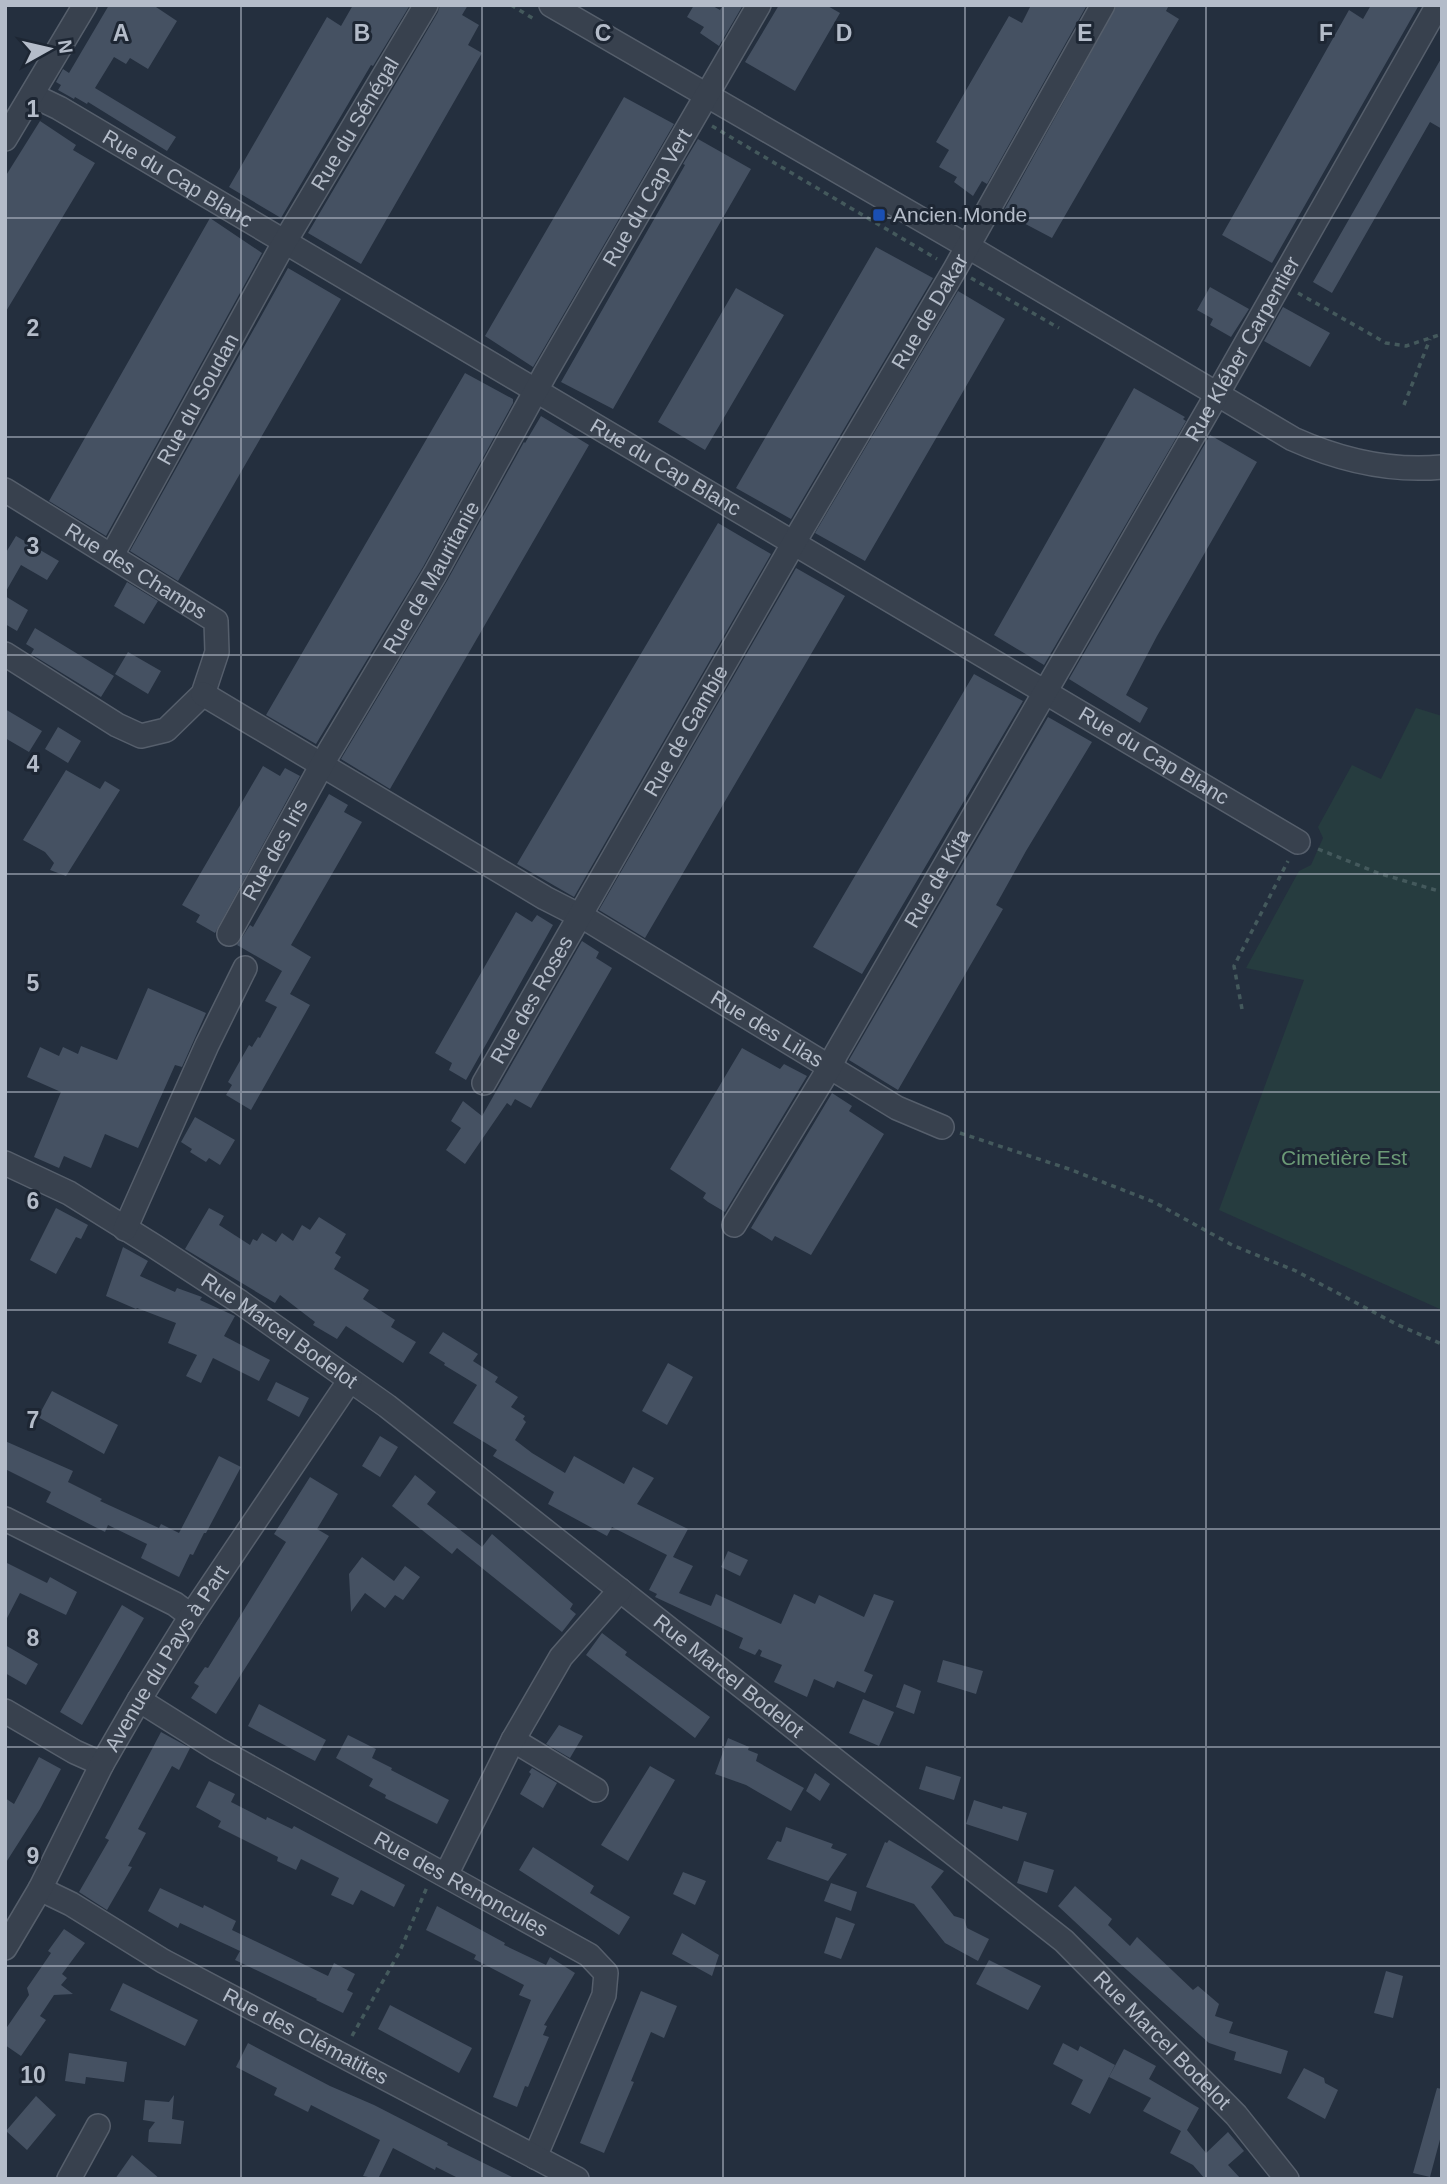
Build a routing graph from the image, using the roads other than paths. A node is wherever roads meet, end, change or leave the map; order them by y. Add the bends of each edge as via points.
1 (85, 5) edge
2 (426, 5) edge
3 (551, 5) edge
4 (759, 5) edge
5 (1103, 5) edge
6 (1437, 5) edge
7 (32, 95) junction
8 (707, 96) junction
9 (11, 118) edge
10 (5, 139) edge
11 (284, 243) junction
12 (967, 246) junction
13 (537, 390) junction
14 (1217, 394) junction
15 (1442, 467) edge
16 (5, 489) edge
17 (794, 544) junction
18 (112, 555) junction
19 (5, 654) edge
20 (1046, 690) junction
21 (203, 694) junction
22 (322, 766) junction
23 (1298, 842) road end
24 (579, 917) junction
25 (229, 934) dead end
26 (245, 968) dead end
27 (830, 1067) junction
28 (484, 1083) dead end
29 (942, 1126) road end
30 (5, 1163) edge
31 (734, 1226) dead end
32 (125, 1229) junction
33 (350, 1380) junction
34 (5, 1519) edge
35 (620, 1590) junction
36 (191, 1616) junction
37 (139, 1700) junction
38 (5, 1711) edge
39 (513, 1740) junction
40 (102, 1764) junction
41 (596, 1790) dead end
42 (440, 1872) junction
43 (40, 1889) junction
44 (5, 1948) edge
45 (98, 2126) dead end
46 (535, 2157) junction
47 (69, 2179) edge
48 (577, 2179) edge
49 (1287, 2179) edge

1 - 7 street
2 - 11 street, Rue du Sénégal
3 - 8 street
4 - 8 street, Rue du Cap Vert
5 - 12 street, Rue de Dakar
6 - 14 street, Rue Kléber Carpentier
7 - 9 street
7 - 11 street, Rue du Cap Blanc
8 - 12 street
8 - 13 street, Rue du Cap Vert
9 - 10 street
11 - 13 street, Rue du Cap Blanc
11 - 18 street, Rue du Soudan
12 - 14 street
12 - 17 street, Rue de Dakar
13 - 17 street, Rue du Cap Blanc
13 - 22 street, Rue de Mauritanie
14 - 15 street via 1322,452 1382,467
14 - 20 street, Rue Kléber Carpentier
16 - 18 street, Rue des Champs
17 - 20 street, Rue du Cap Blanc
17 - 24 street, Rue de Gambie
18 - 21 street, Rue des Champs via 216,621 217,652
19 - 21 street, Rue des Champs via 141,736 166,730
20 - 23 street, Rue du Cap Blanc
20 - 27 street, Rue de Kita
21 - 22 street, Rue des Lilas
22 - 24 street, Rue des Lilas
22 - 25 street, Rue des Iris
24 - 27 street, Rue des Lilas
24 - 28 street, Rue des Roses
26 - 32 street
27 - 29 street via 897,1108
27 - 31 street, Rue des Lilas
30 - 32 street, Rue Marcel Bodelot via 69,1193
32 - 33 street, Rue Marcel Bodelot
33 - 35 street, Rue Marcel Bodelot
33 - 36 street, Avenue du Pays à Part
34 - 36 street
35 - 39 street via 561,1657
35 - 49 street, Rue Marcel Bodelot via 1064,1941 1236,2115
36 - 37 street, Avenue du Pays à Part
37 - 40 street, Avenue du Pays à Part
37 - 42 street, Rue des Renoncules via 217,1749
38 - 40 street
39 - 41 street
39 - 42 street
40 - 43 street, Avenue du Pays à Part
42 - 46 street, Rue des Renoncules via 589,1955 606,1973 604,1995
43 - 44 street, Avenue du Pays à Part
43 - 46 street, Rue des Clématites via 163,1961
45 - 47 street
46 - 48 street, Rue des Clématites

